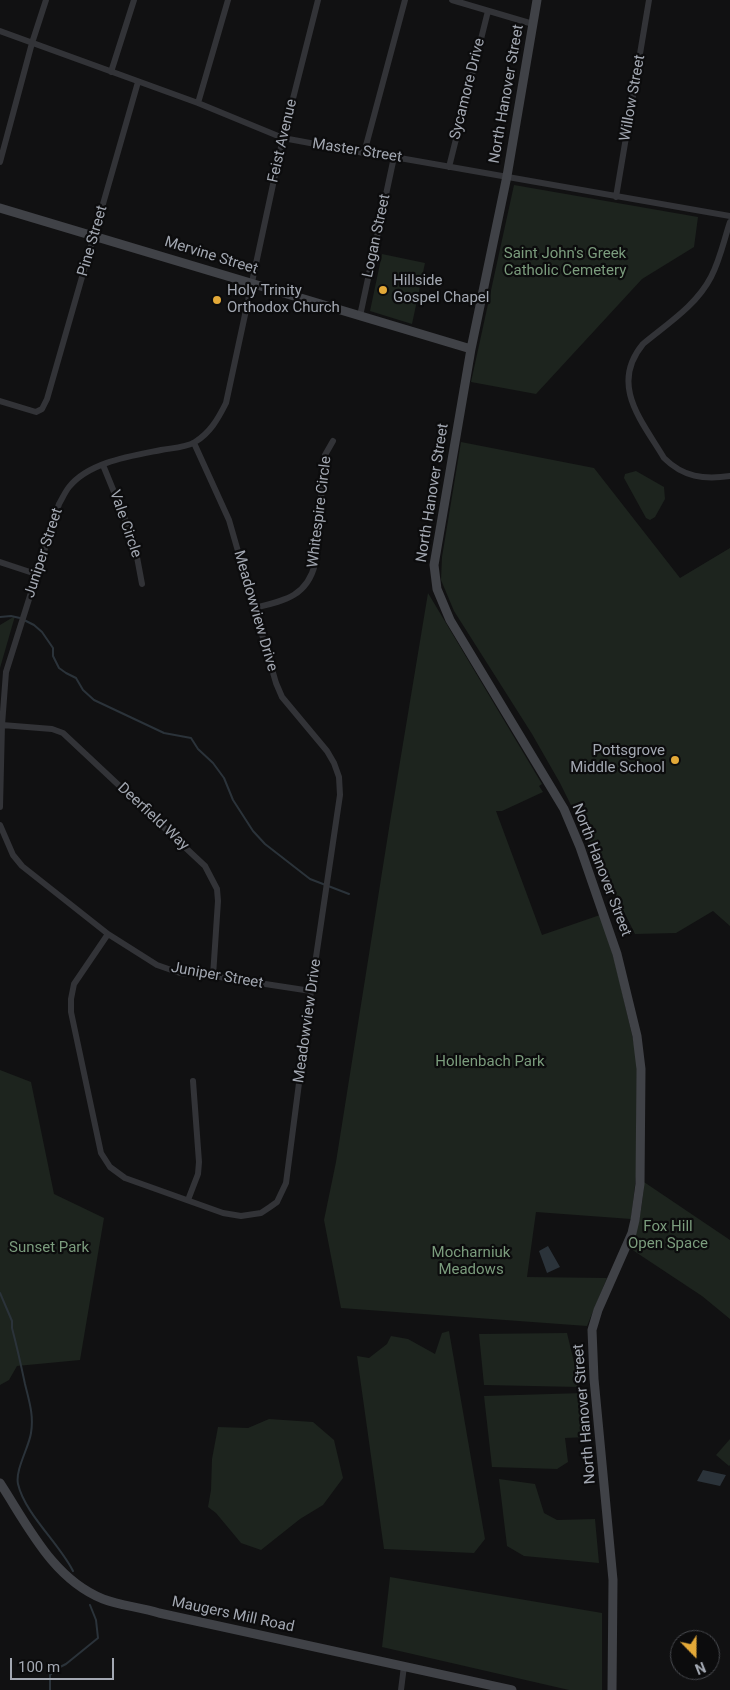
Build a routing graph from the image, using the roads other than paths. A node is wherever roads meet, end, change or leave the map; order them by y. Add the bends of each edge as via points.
1 (46, 0) edge
2 (134, 0) edge
3 (228, 0) edge
4 (318, 0) edge
5 (405, 0) edge
6 (452, 0) edge
7 (537, 0) edge
8 (649, 0) edge
9 (488, 11) junction
10 (532, 24) junction
11 (0, 31) edge
12 (32, 43) junction
13 (112, 72) junction
14 (138, 82) junction
15 (198, 104) junction
16 (283, 138) junction
17 (364, 153) junction
18 (394, 157) junction
19 (0, 162) edge
20 (449, 167) junction
21 (507, 176) junction
22 (616, 197) junction
23 (0, 208) edge
24 (730, 216) edge
25 (730, 222) edge
26 (94, 236) junction
27 (251, 283) junction
28 (360, 316) junction
29 (471, 349) junction
30 (0, 401) edge
31 (333, 441) dead end
32 (194, 443) junction
33 (104, 465) junction
34 (730, 476) edge
35 (0, 562) edge
36 (36, 574) junction
37 (142, 584) dead end
38 (254, 608) junction
39 (2, 725) junction
40 (0, 807) edge
41 (0, 826) edge
42 (108, 934) junction
43 (213, 976) junction
44 (311, 991) junction
45 (193, 1081) dead end
46 (188, 1200) junction
47 (0, 1483) edge
48 (404, 1666) junction
49 (401, 1690) edge
50 (512, 1690) edge
51 (612, 1690) edge

1 - 12 street
2 - 13 street
3 - 15 street
4 - 16 street, Feist Avenue
5 - 17 street
6 - 9 street
7 - 10 street, North Hanover Street
8 - 22 street, Willow Street
9 - 10 street
9 - 20 street, Sycamore Drive
10 - 21 street, North Hanover Street
11 - 12 street, Master Street
12 - 13 street, Master Street
12 - 19 street
13 - 14 street, Master Street
14 - 15 street, Master Street
14 - 26 street, Pine Street
15 - 16 street, Master Street
16 - 17 street, Master Street
16 - 27 street, Feist Avenue
17 - 18 street, Master Street
18 - 20 street, Master Street
18 - 28 street, Logan Street
20 - 21 street, Master Street
21 - 22 street, Master Street
21 - 29 street, North Hanover Street
22 - 24 street, Master Street
23 - 26 street, Mervine Street
25 - 34 street via 711,278 693,302 642,344 628,372 633,406 664,458 689,475 700,478
26 - 27 street, Mervine Street
26 - 30 street, Pine Street via 42,409 36,412
27 - 28 street, Mervine Street
27 - 32 street via 226,403 217,420
28 - 29 street, Mervine Street
29 - 51 street, North Hanover Street via 434,565 437,589 450,620 564,809 617,954 640,1054 640,1184 635,1220 592,1330 613,1580
31 - 38 street, Whitespire Circle via 324,455 312,577 298,594
32 - 33 street, Juniper Street via 120,458
32 - 38 street, Meadowview Drive via 229,520
33 - 36 street, Juniper Street via 83,475 69,487 59,504
33 - 37 street, Vale Circle via 134,541
35 - 36 street
36 - 39 street, Juniper Street via 6,672
38 - 44 street, Meadowview Drive via 282,697 327,751 339,777 340,795
39 - 40 street, Juniper Street
39 - 43 street, Deerfield Way via 52,729 62,733 205,866 217,889 218,901
41 - 42 street, Juniper Street via 22,866
42 - 43 street, Juniper Street via 157,965 180,973
42 - 46 street, Meadowview Drive via 74,984 71,999 100,1153 110,1167 125,1178
43 - 44 street, Juniper Street
44 - 46 street, Meadowview Drive via 286,1183 277,1202 261,1213 241,1216
45 - 46 street via 199,1162
47 - 48 street, Maugers Mill Road via 54,1563 73,1581 103,1598
48 - 49 street
48 - 50 street, Maugers Mill Road

